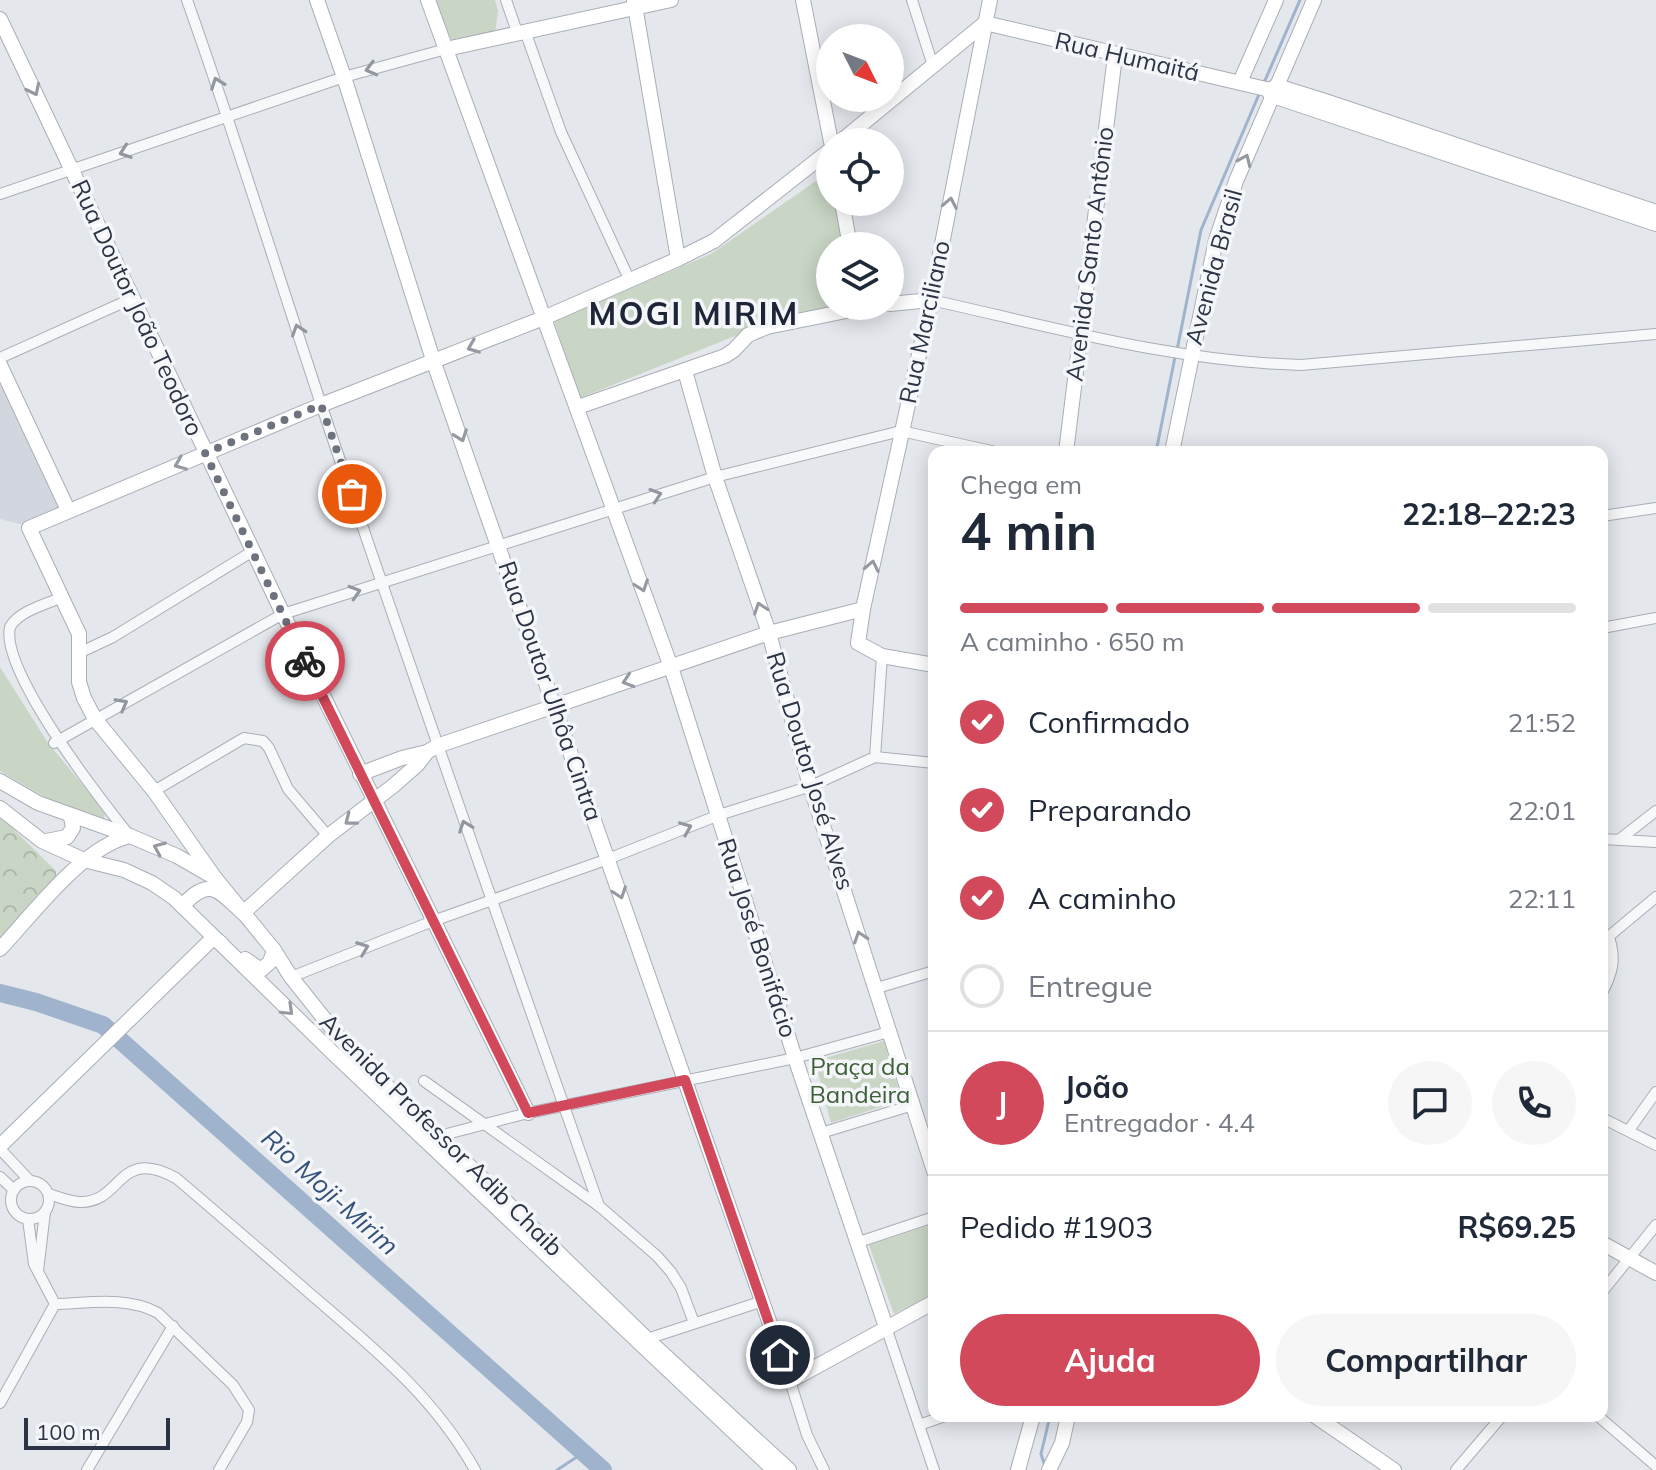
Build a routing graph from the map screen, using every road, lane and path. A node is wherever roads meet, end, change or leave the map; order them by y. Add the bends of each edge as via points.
1 (187, 0) edge
2 (317, 0) edge
3 (428, 0) edge
4 (506, 0) edge
5 (671, 0) edge
6 (803, 0) edge
7 (912, 0) edge
8 (990, 0) edge
9 (1276, 0) edge
10 (1314, 0) edge
11 (635, 3) edge
12 (0, 19) edge
13 (985, 23) junction
14 (521, 32) junction
15 (446, 49) junction
16 (1115, 56) junction
17 (933, 66) junction
18 (344, 77) junction
19 (1263, 88) junction
20 (229, 116) junction
21 (828, 128) edge
22 (857, 128) edge
23 (816, 161) edge
24 (73, 170) junction
25 (0, 194) edge
26 (1656, 212) edge
27 (1656, 224) edge
28 (678, 259) junction
29 (630, 281) junction
30 (133, 298) junction
31 (931, 300) junction
32 (904, 303) edge
33 (816, 316) edge
34 (546, 317) junction
35 (1081, 333) junction
36 (1656, 334) edge
37 (1185, 355) junction
38 (0, 358) edge
39 (434, 363) junction
40 (0, 365) edge
41 (685, 371) junction
42 (321, 405) junction
43 (578, 407) junction
44 (901, 431) junction
45 (969, 446) edge
46 (1067, 446) edge
47 (1173, 446) edge
48 (205, 453) junction
49 (715, 477) junction
50 (615, 508) junction
51 (1656, 508) edge
52 (68, 510) junction
53 (1608, 515) edge
54 (500, 545) junction
55 (253, 551) junction
56 (382, 583) junction
57 (63, 597) junction
58 (863, 609) junction
59 (283, 614) junction
60 (1656, 618) edge
61 (1608, 627) edge
62 (769, 633) junction
63 (81, 652) junction
64 (882, 656) junction
65 (928, 664) edge
66 (671, 667) junction
67 (555, 705) junction
68 (95, 719) junction
69 (54, 743) junction
70 (432, 749) junction
71 (875, 757) junction
72 (928, 762) edge
73 (360, 774) junction
74 (0, 781) edge
75 (811, 786) junction
76 (154, 791) junction
77 (373, 801) junction
78 (0, 808) edge
79 (1656, 811) edge
80 (719, 815) junction
81 (71, 817) junction
82 (130, 836) junction
83 (328, 836) junction
84 (1608, 839) edge
85 (1620, 839) junction
86 (42, 841) junction
87 (1656, 842) edge
88 (608, 859) junction
89 (84, 860) junction
90 (215, 878) junction
91 (1656, 897) edge
92 (491, 900) junction
93 (182, 906) junction
94 (243, 913) junction
95 (433, 921) junction
96 (1608, 937) edge
97 (213, 938) junction
98 (1608, 942) edge
99 (0, 949) edge
100 (274, 950) junction
101 (261, 970) junction
102 (928, 973) edge
103 (291, 977) junction
104 (1608, 981) edge
105 (877, 988) junction
106 (889, 1032) junction
107 (795, 1058) junction
108 (685, 1080) junction
109 (424, 1081) dead end
110 (1656, 1092) edge
111 (913, 1105) junction
112 (564, 1106) junction
113 (528, 1113) junction
114 (1608, 1121) edge
115 (483, 1125) junction
116 (1629, 1130) junction
117 (821, 1133) junction
118 (439, 1136) junction
119 (2, 1142) edge
120 (1656, 1145) edge
121 (928, 1152) edge
122 (0, 1177) edge
123 (30, 1181) junction
124 (14, 1190) junction
125 (49, 1194) junction
126 (599, 1206) junction
127 (45, 1212) junction
128 (28, 1219) junction
129 (928, 1219) edge
130 (1656, 1225) edge
131 (859, 1242) junction
132 (1608, 1246) edge
133 (1629, 1258) junction
134 (38, 1273) junction
135 (1656, 1273) edge
136 (1608, 1284) edge
137 (760, 1302) junction
138 (55, 1304) junction
139 (928, 1305) edge
140 (694, 1323) junction
141 (173, 1326) junction
142 (886, 1327) junction
143 (647, 1339) junction
144 (790, 1381) junction
145 (0, 1403) edge
146 (928, 1422) edge
147 (1028, 1422) edge
148 (1066, 1422) edge
149 (1329, 1422) edge
150 (1497, 1422) edge
151 (1605, 1422) edge
152 (919, 1425) junction
153 (1052, 1465) edge
154 (1656, 1466) edge
155 (87, 1470) edge
156 (219, 1470) edge
157 (475, 1470) edge
158 (774, 1470) edge
159 (789, 1470) edge
160 (824, 1470) edge
161 (934, 1470) edge
162 (1018, 1470) edge
163 (1394, 1470) edge
164 (1456, 1470) edge

20 -> 1 street
2 - 18 street, Rua Doutor Ulhôa Cintra
3 - 15 street, Rua José Bonifácio
4 - 14 street
5 - 11 street
6 - 21 street
7 - 17 street
8 - 13 street, Rua Marciliano
9 - 19 street, Avenida Brasil
10 - 19 street, Avenida Brasil
11 - 14 street
11 - 28 street
12 -> 24 street, Rua Doutor João Teodoro
13 - 16 street, Rua Humaitá
13 - 17 street
31 -> 13 street, Rua Marciliano
14 - 15 street
14 - 29 street
15 -> 18 street
15 - 34 street, Rua José Bonifácio
16 - 19 street, Rua Humaitá
16 - 35 street, Avenida Santo Antônio
17 - 22 street
18 - 20 street
18 - 39 street, Rua Doutor Ulhôa Cintra
19 - 26 street
19 - 27 street
37 -> 19 street, Avenida Brasil
20 -> 24 street
42 -> 20 street
23 - 28 street via 714,241
24 - 25 street
24 - 30 street, Rua Doutor João Teodoro
28 - 29 street
29 - 34 street
30 - 38 street
30 - 48 street, Rua Doutor João Teodoro
31 - 32 street
31 - 35 street
31 - 44 street, Rua Marciliano
33 - 41 street via 767,327 748,335 725,356
34 -> 39 street
34 - 43 street, Rua José Bonifácio
35 - 37 street
35 - 46 street, Avenida Santo Antônio
36 - 37 street via 1301,365
37 - 47 street, Avenida Brasil
39 - 42 street
39 -> 54 street, Rua Doutor Ulhôa Cintra
40 - 52 street
41 - 43 street
41 - 49 street, Rua Doutor José Alves
42 - 48 street
42 - 56 street
43 - 50 street, Rua José Bonifácio
44 - 45 street
44 - 49 street
58 -> 44 street, Rua Marciliano
48 -> 52 street
48 - 55 street, Rua Doutor João Teodoro
50 -> 49 street
62 -> 49 street, Rua Doutor José Alves
50 - 54 street
50 -> 66 street, Rua José Bonifácio
51 - 53 street
52 - 57 street via 29,528
54 - 56 street
54 - 67 street, Rua Doutor Ulhôa Cintra
55 - 59 street, Rua Doutor João Teodoro
55 - 63 street
59 -> 56 street
56 - 70 street
57 - 63 street
57 - 69 street via 12,623 5,644 20,688
58 - 62 street
58 - 64 street, Rua Marciliano via 858,643
68 -> 59 street
59 - 73 street, Rua Doutor João Teodoro
60 - 61 street
62 - 66 street
62 - 75 street, Rua Doutor José Alves
63 - 68 street via 79,682
64 - 65 street
64 - 71 street
66 -> 67 street
66 - 80 street, Rua José Bonifácio
67 - 70 street
67 - 88 street, Rua Doutor Ulhôa Cintra
68 - 69 street
68 - 76 street
69 - 82 street
70 - 73 street
70 - 77 street
92 -> 70 street
71 - 72 street
71 - 75 street
73 - 77 street, Rua Doutor João Teodoro
74 - 81 street, Avenida Professor Adib Chaib
75 - 80 street
105 -> 75 street, Rua Doutor José Alves
76 - 83 street via 244,738 263,741 288,789
76 - 90 street
77 -> 83 street
77 - 95 street, Rua Doutor João Teodoro
78 - 86 street, Avenida Professor Adib Chaib
79 - 85 street
88 -> 80 street
80 - 107 street, Rua José Bonifácio
81 - 82 street, Avenida Professor Adib Chaib
81 - 86 street via 73,828 67,837
82 - 89 street
90 -> 82 street, Avenida Professor Adib Chaib
83 - 94 street
84 - 85 street
85 - 87 street
86 - 89 street, Avenida Professor Adib Chaib
88 - 92 street
88 -> 108 street, Rua Doutor Ulhôa Cintra
89 - 93 street, Avenida Professor Adib Chaib via 152,883
89 - 99 street
90 - 94 street, Avenida Professor Adib Chaib
91 - 96 street
92 - 95 street
92 - 112 street
93 - 94 street via 197,891 211,888
93 - 97 street, Avenida Professor Adib Chaib
94 - 100 street, Avenida Professor Adib Chaib
103 -> 95 street
95 - 113 street, Rua Doutor João Teodoro
97 - 101 street
97 - 119 street
97 -> 158 street, Avenida Professor Adib Chaib
98 - 104 street via 1615,954
100 - 101 street
100 - 103 street, Avenida Professor Adib Chaib
101 - 103 street
102 - 105 street
103 - 118 street, Avenida Professor Adib Chaib via 346,1046
105 - 106 street, Rua Doutor José Alves
106 - 107 street
106 - 111 street, Rua Doutor José Alves
107 - 108 street
107 - 117 street, Rua José Bonifácio
108 - 112 street
108 - 137 street, Rua Doutor Ulhôa Cintra
109 - 115 street
110 - 116 street
111 - 117 street
111 - 121 street, Rua Doutor José Alves
112 - 113 street
112 - 126 street
113 - 115 street
114 - 116 street
115 - 118 street
115 - 126 street
116 - 120 street
117 - 131 street, Rua José Bonifácio
118 - 143 street, Avenida Professor Adib Chaib
119 - 123 street
122 - 124 street
123 - 124 street
123 - 125 street
124 - 128 street via 13,1208
125 - 127 street
125 - 157 street via 81,1202 94,1199 148,1166 176,1178 387,1359 456,1437
126 - 140 street via 671,1272
127 - 128 street
127 - 134 street
128 - 134 street
129 - 131 street
130 - 133 street
131 - 142 street, Rua José Bonifácio
132 - 133 street
133 - 135 street
133 - 136 street
134 - 138 street
137 - 140 street
137 - 144 street, Rua Doutor Ulhôa Cintra
138 - 141 street via 128,1302 146,1306
138 - 145 street
139 - 142 street
140 - 143 street
141 - 155 street
141 - 156 street via 233,1385 249,1410
142 - 144 street
142 - 152 street, Rua José Bonifácio
143 - 159 street, Avenida Professor Adib Chaib
144 - 160 street
146 - 152 street
147 - 162 street
148 - 153 street
149 - 163 street
150 - 164 street
151 - 154 street
152 - 161 street, Rua José Bonifácio

